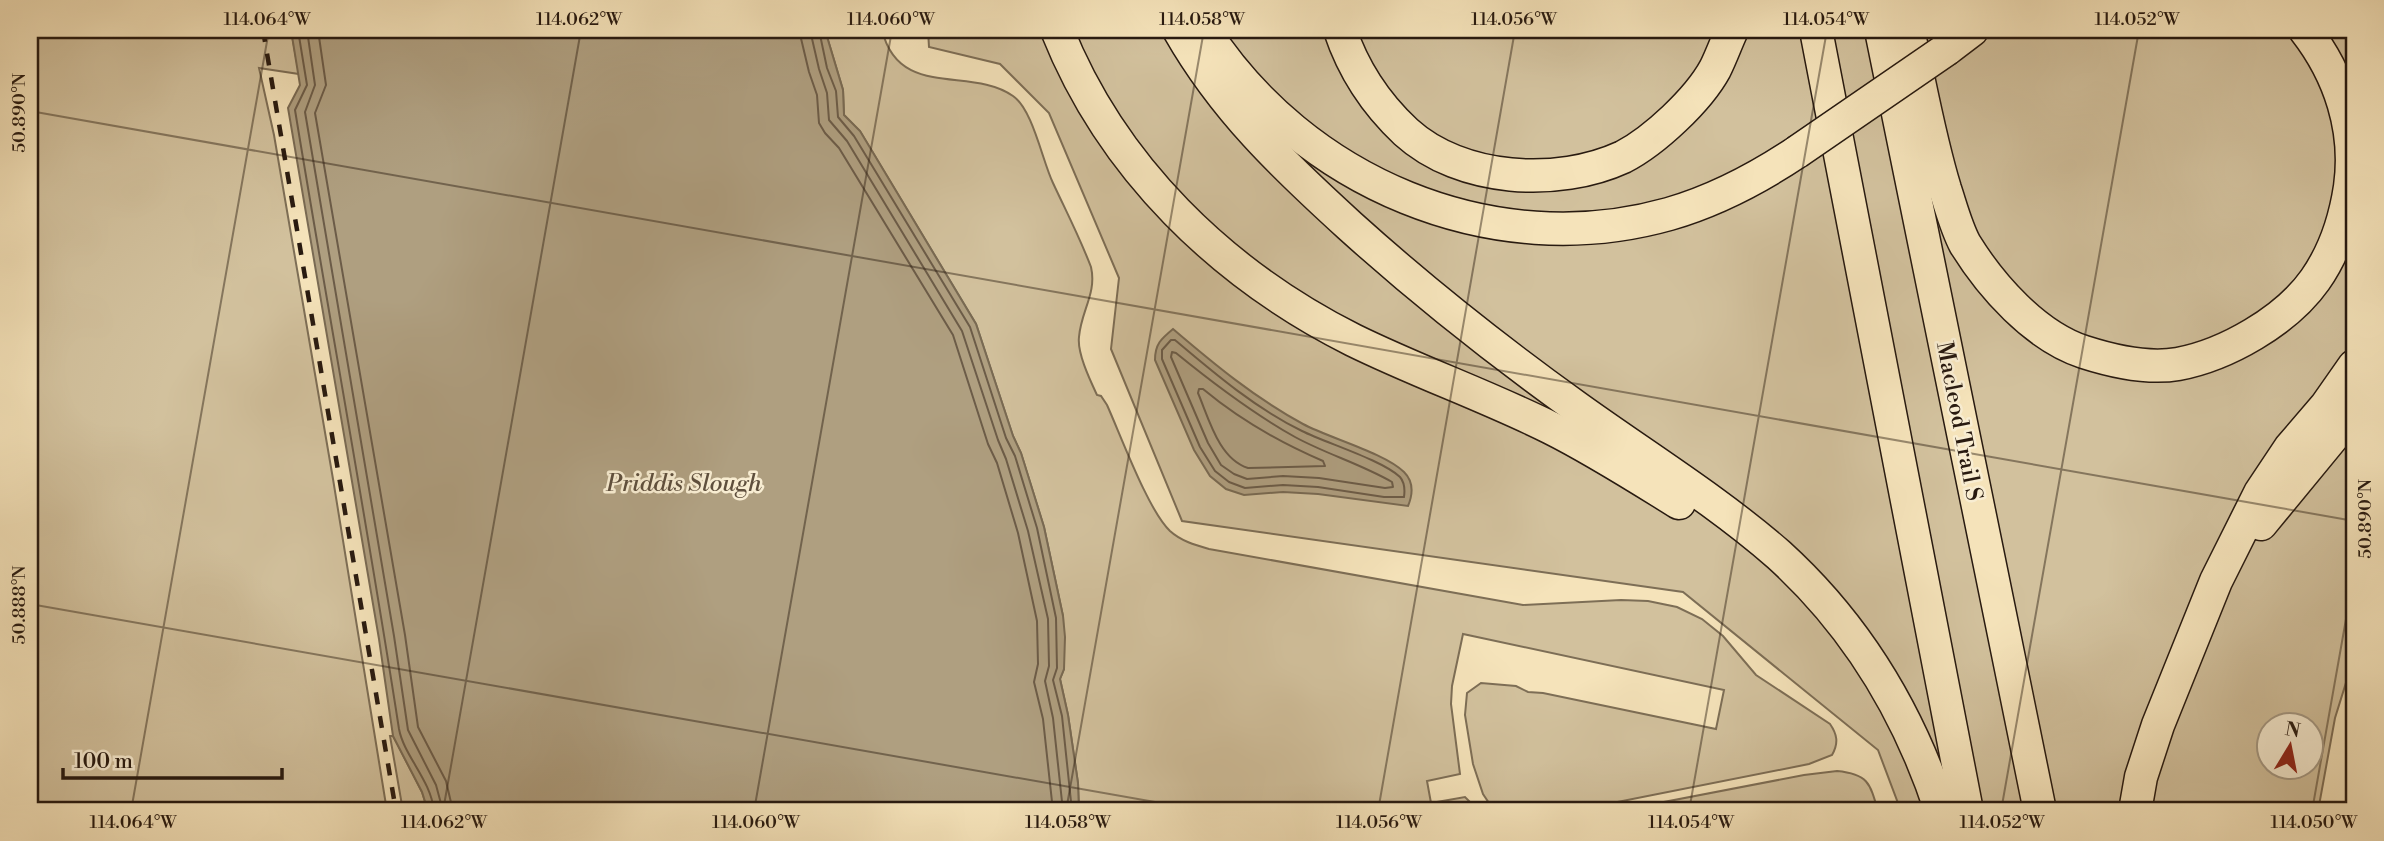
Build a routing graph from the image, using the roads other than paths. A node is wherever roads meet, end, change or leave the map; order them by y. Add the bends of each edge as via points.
1 (1057, 30) edge
2 (1179, 30) edge
3 (1204, 30) edge
4 (1340, 30) edge
5 (1732, 30) edge
6 (1816, 30) edge
7 (1881, 30) edge
8 (1908, 30) edge
9 (1972, 30) edge
10 (2305, 30) edge
11 (2354, 366) edge
12 (2354, 411) edge
13 (2197, 625) junction
14 (1869, 659) junction
15 (1941, 811) edge
16 (1968, 811) edge
17 (2040, 811) edge
18 (2135, 811) edge

1 - 14 highway via 1091,99 1136,167 1186,222 1242,271 1337,331 1553,429 1642,480 1759,558
2 - 14 highway via 1235,113 1334,212 1478,334 1756,537 1817,593
3 - 9 highway, bridge via 1251,90 1292,131 1329,157 1393,194 1457,216 1535,227 1642,220 1704,203 1797,152
4 - 5 highway via 1367,88 1407,132 1439,153 1472,166 1544,177 1584,171 1624,156 1655,136 1683,111 1714,71
6 - 16 highway
7 - 17 highway, Macleod Trail S
8 - 10 highway via 1954,218 1964,242 2002,295 2042,330 2082,352 2141,364 2175,364 2233,346 2267,326 2314,281 2339,233 2351,182 2351,128 2333,74
11 - 13 highway via 2260,494
12 - 13 highway via 2264,520
13 - 18 highway via 2141,777
14 - 15 highway via 1908,728

